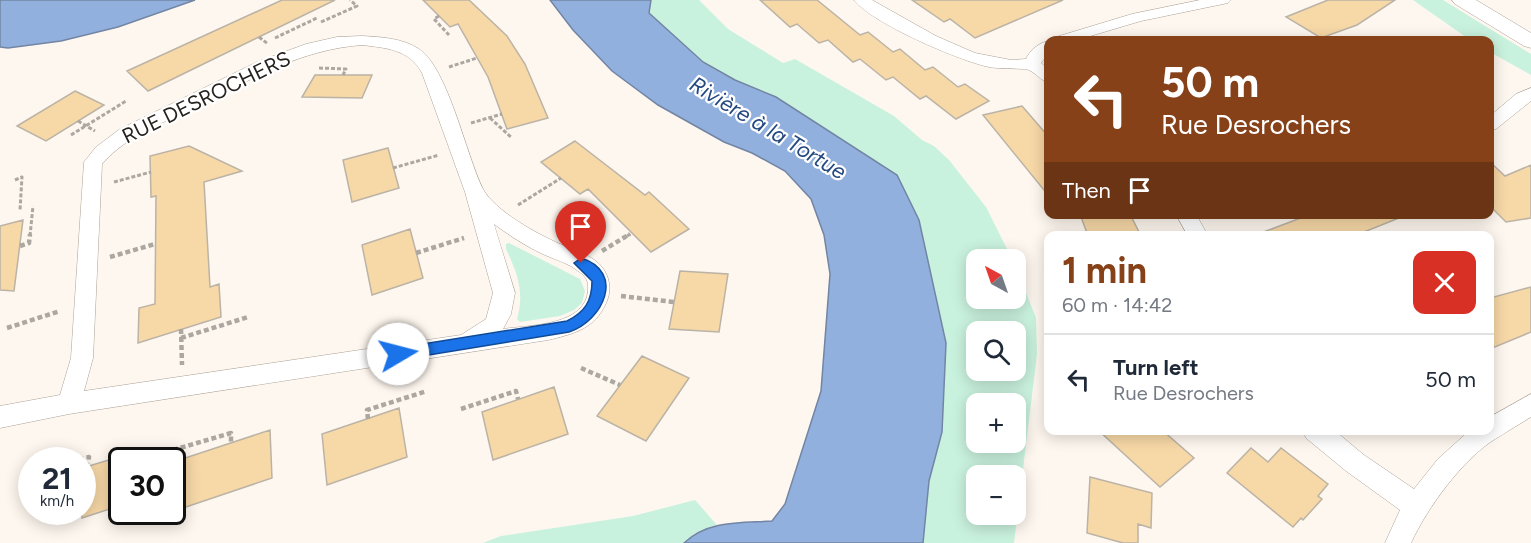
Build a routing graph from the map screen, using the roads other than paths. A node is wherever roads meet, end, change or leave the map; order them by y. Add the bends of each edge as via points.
1 (862, 0) edge
2 (1223, 0) edge
3 (1462, 0) edge
4 (1075, 36) edge
5 (1531, 42) edge
6 (1044, 49) edge
7 (1032, 64) junction
8 (1044, 74) edge
9 (1531, 94) edge
10 (1494, 122) edge
11 (491, 225) junction
12 (465, 344) junction
13 (69, 404) junction
14 (1531, 405) edge
15 (0, 417) edge
16 (1494, 427) edge
17 (1321, 435) edge
18 (1483, 435) edge
19 (1415, 505) junction
20 (1398, 543) edge

1 - 7 street via 966,57 1006,65
2 - 4 street via 1138,17
3 - 5 street
6 - 7 street
7 - 8 street
9 - 10 street
11 - 12 street, RUE DESROCHERS via 504,292 502,304 494,325
11 - 12 street, RUE DESROCHERS via 592,270 599,280 599,294 584,319 569,326
11 - 13 street, RUE DESROCHERS via 420,57 406,48 375,41 342,41 295,52 111,144 93,162 82,358
12 - 13 street, RUE DESROCHERS
13 - 15 street, RUE DESROCHERS
14 - 16 street
17 - 19 street
18 - 19 street via 1453,461
19 - 20 street

